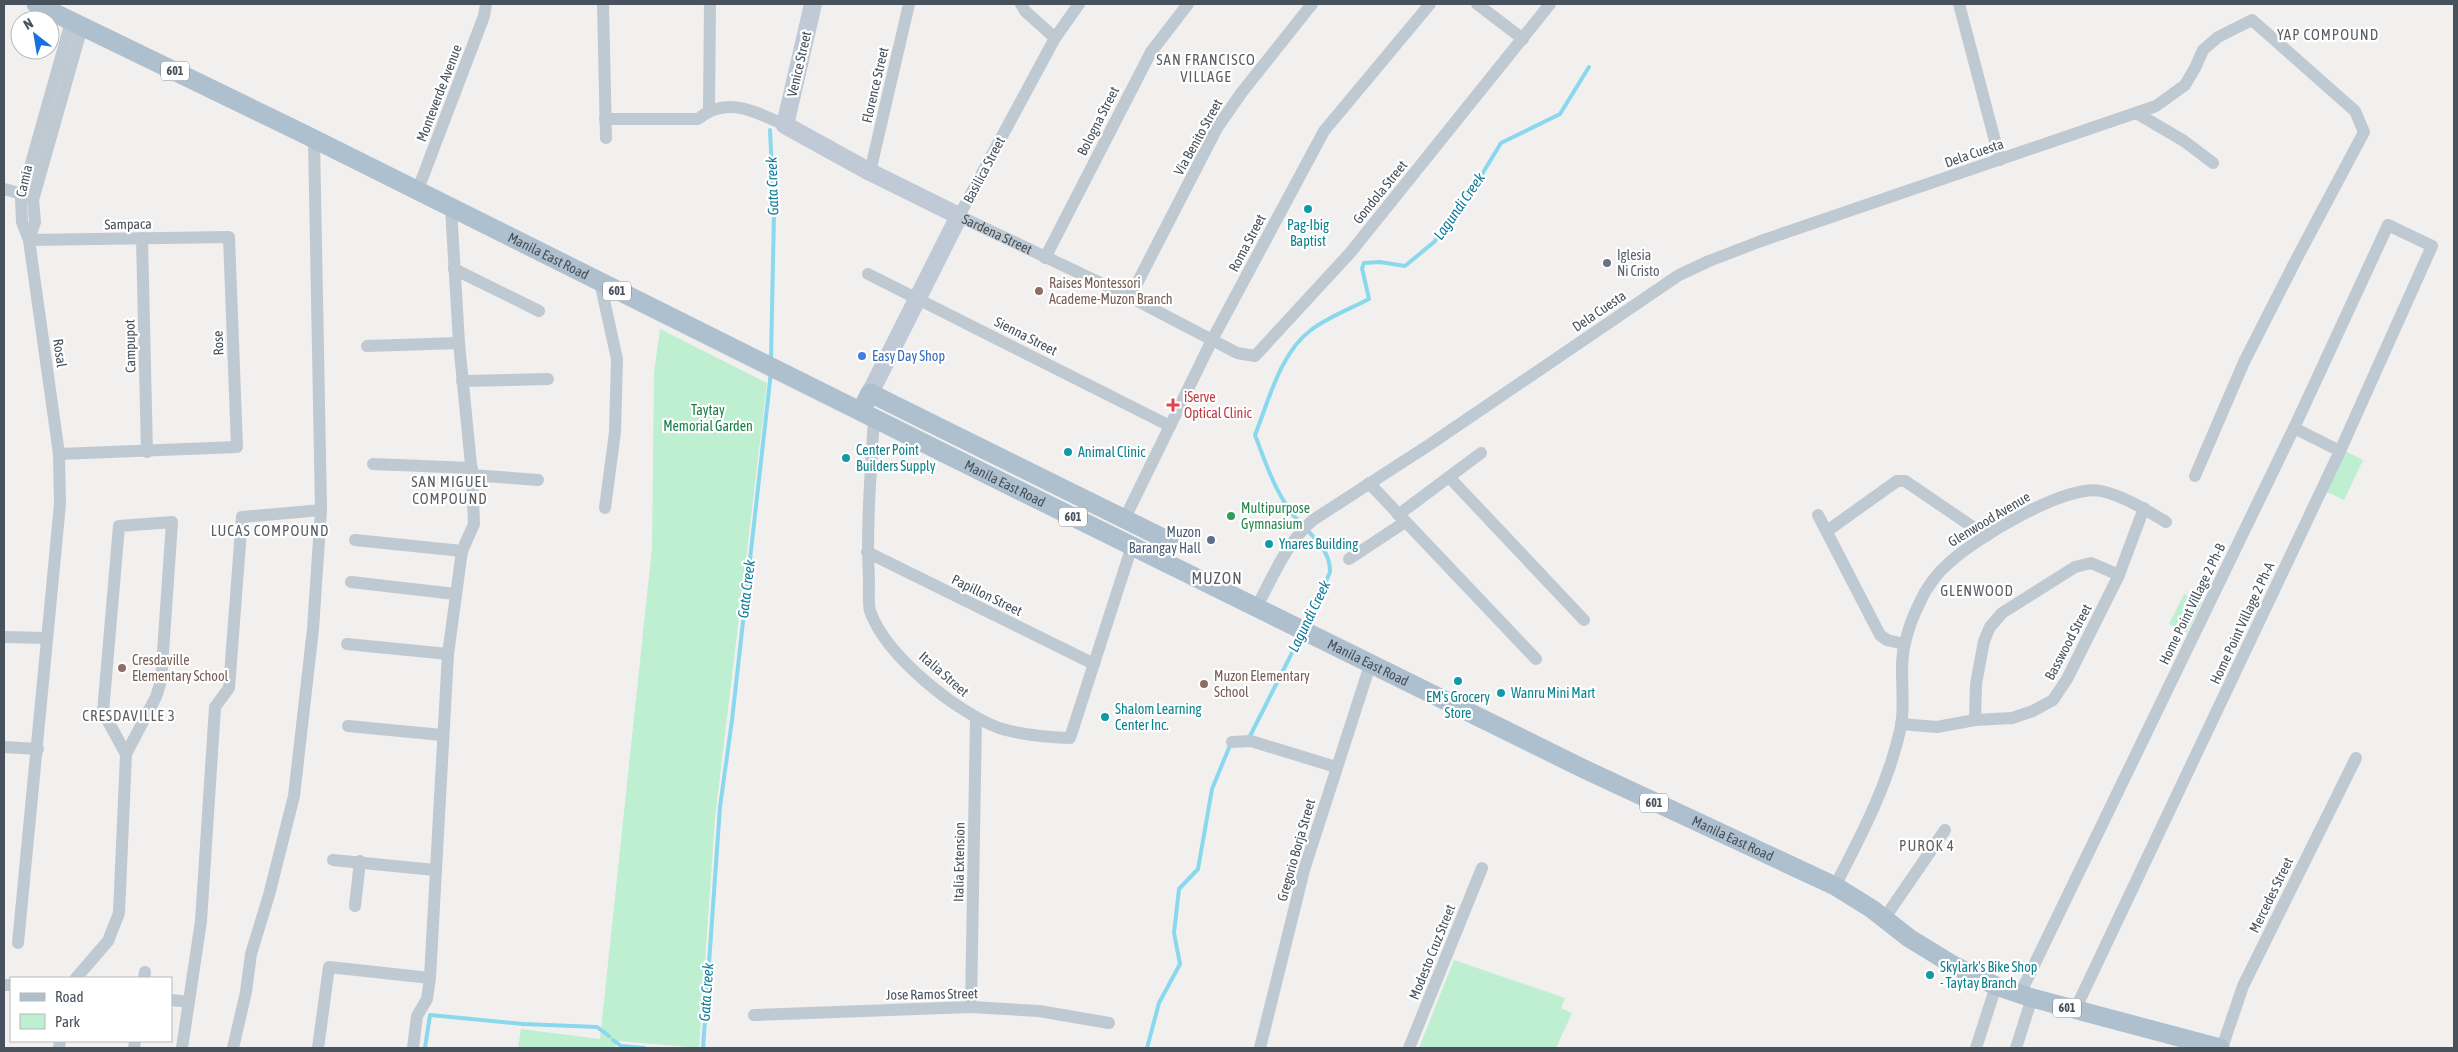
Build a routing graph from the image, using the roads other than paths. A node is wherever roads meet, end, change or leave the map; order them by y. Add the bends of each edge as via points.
1 (36, 4) edge
2 (486, 4) edge
3 (603, 4) edge
4 (710, 4) edge
5 (813, 4) edge
6 (910, 4) edge
7 (1021, 4) edge
8 (1079, 4) edge
9 (1188, 4) edge
10 (1312, 4) edge
11 (1430, 4) edge
12 (1477, 4) edge
13 (1550, 4) edge
14 (1959, 4) edge
15 (77, 24) junction
16 (1055, 38) junction
17 (1523, 39) junction
18 (709, 110) junction
19 (2138, 114) junction
20 (605, 119) junction
21 (785, 125) junction
22 (606, 138) dead end
23 (314, 139) junction
24 (2000, 160) junction
25 (2213, 163) dead end
26 (870, 172) junction
27 (4, 190) edge
28 (417, 192) junction
29 (22, 194) junction
30 (451, 208) junction
31 (959, 216) junction
32 (228, 236) joint
33 (142, 238) junction
34 (29, 240) junction
35 (2432, 246) joint
36 (1045, 258) junction
37 (454, 269) junction
38 (868, 274) dead end
39 (600, 282) junction
40 (1130, 297) junction
41 (918, 298) junction
42 (539, 310) dead end
43 (1212, 340) junction
44 (459, 343) junction
45 (367, 346) dead end
46 (548, 378) dead end
47 (462, 381) junction
48 (870, 393) junction
49 (867, 415) junction
50 (1170, 426) junction
51 (2294, 428) junction
52 (2340, 451) junction
53 (147, 452) junction
54 (1482, 453) dead end
55 (59, 454) junction
56 (996, 454) junction
57 (373, 464) dead end
58 (472, 472) junction
59 (986, 474) junction
60 (2195, 476) dead end
61 (1449, 477) junction
62 (538, 480) dead end
63 (1369, 483) junction
64 (605, 508) dead end
65 (2144, 508) junction
66 (321, 510) junction
67 (1818, 515) dead end
68 (1125, 518) junction
69 (1401, 518) junction
70 (2166, 522) dead end
71 (1827, 531) junction
72 (1986, 536) junction
73 (1114, 538) junction
74 (355, 540) dead end
75 (1132, 546) junction
76 (462, 550) junction
77 (867, 552) junction
78 (1348, 560) dead end
79 (1165, 562) junction
80 (2119, 575) junction
81 (351, 582) dead end
82 (455, 594) junction
83 (1256, 608) junction
84 (1584, 620) dead end
85 (4, 637) edge
86 (47, 638) junction
87 (347, 644) dead end
88 (1904, 644) junction
89 (448, 654) junction
90 (1536, 659) dead end
91 (1371, 662) junction
92 (1094, 664) junction
93 (976, 718) junction
94 (1975, 720) junction
95 (1901, 724) junction
96 (348, 726) dead end
97 (442, 735) junction
98 (1232, 742) dead end
99 (4, 747) edge
100 (38, 749) junction
101 (126, 754) junction
102 (2356, 758) dead end
103 (1336, 767) junction
104 (1945, 830) dead end
105 (333, 860) dead end
106 (360, 862) junction
107 (1482, 868) dead end
108 (435, 870) junction
109 (1835, 886) junction
110 (355, 906) dead end
111 (1884, 919) junction
112 (18, 942) dead end
113 (77, 977) edge
114 (430, 978) junction
115 (1996, 986) junction
116 (2026, 996) junction
117 (172, 1000) edge
118 (189, 1002) junction
119 (971, 1007) junction
120 (2075, 1010) junction
121 (754, 1015) dead end
122 (1109, 1023) dead end
123 (182, 1048) edge
124 (233, 1048) edge
125 (318, 1048) edge
126 (413, 1048) edge
127 (1260, 1048) edge
128 (1410, 1048) edge
129 (1976, 1048) edge
130 (2016, 1048) edge
131 (2217, 1048) edge

1 - 15 main road, Manila East Road / 601
2 - 28 street, Monteverde Avenue
3 - 20 street
4 - 18 street
5 - 21 street, Venice Street
6 - 26 street, Florence Street
7 - 16 street
8 - 16 street, Basilica Street
9 - 36 street, Bologna Street via 1151,52
10 - 40 street, Via Benito Street via 1242,92 1218,128
11 - 43 street, Roma Street via 1324,132
12 - 17 street
13 - 17 street, Gondola Street
14 - 24 street
15 - 23 main road, Manila East Road / 601
15 - 29 street, Camia
15 - 34 street, Camia via 33,200 35,222
16 - 31 street, Basilica Street
17 - 43 street, Gondola Street via 1350,253 1265,347 1254,356 1237,354
18 - 20 street via 698,119
18 - 21 street via 744,107
19 - 24 street, Dela Cuesta
19 - 25 street via 2184,141
19 - 60 street, Dela Cuesta via 2156,106 2185,85 2203,50 2218,37 2252,20 2355,111 2364,132 2244,362
20 - 22 street
21 - 26 street, Sardena Street
23 - 28 main road, Manila East Road / 601
23 - 66 street
24 - 63 street, Dela Cuesta via 1761,241 1679,275
26 - 31 street, Sardena Street
27 - 29 street
28 - 30 main road, Manila East Road / 601
29 - 34 street, Camia via 22,222
30 - 37 street
30 - 39 main road, Manila East Road / 601
31 - 36 street, Sardena Street
31 - 41 street, Basilica Street
32 - 33 street, Sampaca
32 - 53 street, Rose via 237,448
33 - 34 street, Sampaca
33 - 53 street, Campupot
34 - 55 street, Rosal
35 - 51 street, Home Point Village 2 Ph-B via 2388,225
35 - 52 street, Home Point Village 2 Ph-A
36 - 40 street, Sardena Street
37 - 42 street
37 - 44 street
38 - 41 street, Sienna Street
39 - 49 main road, Manila East Road / 601
39 - 64 street via 617,359 615,432
40 - 43 street, Sardena Street
41 - 48 street, Basilica Street
41 - 50 street, Sienna Street
43 - 50 street, Roma Street
44 - 45 street
44 - 47 street
46 - 47 street
47 - 58 street
48 - 49 main road
48 - 56 main road
49 - 59 main road, Manila East Road / 601
49 - 77 street, Italia Street
50 - 68 street, Roma Street
51 - 52 street
51 - 116 street, Home Point Village 2 Ph-B
52 - 120 street, Home Point Village 2 Ph-A
53 - 55 street
54 - 61 street
55 - 86 street, Rosal via 60,504
56 - 59 main road
56 - 68 main road
57 - 58 street
58 - 62 street
58 - 76 street via 474,524
59 - 73 main road, Manila East Road / 601
61 - 69 street
61 - 84 street
63 - 69 street
63 - 83 street, Dela Cuesta via 1300,531
65 - 70 street, Glenwood Avenue
65 - 72 street, Glenwood Avenue via 2100,491 2076,494 2042,505
65 - 80 street, Basswood Street
66 - 118 street via 242,517 229,688 215,707 201,921
66 - 124 street via 313,629 294,796 270,895 251,954
67 - 71 street
68 - 73 main road
68 - 79 main road via 1169,541
69 - 78 street
69 - 90 street
71 - 72 street via 1897,481 1904,481
71 - 88 street via 1880,635
72 - 88 street, Glenwood Avenue via 1950,561 1933,579 1919,604
73 - 75 main road, Manila East Road / 601
74 - 76 street
75 - 79 main road, Manila East Road / 601
75 - 92 street, Italia Street
76 - 82 street
77 - 92 street, Papillon Street
77 - 93 street, Italia Street via 870,610 888,641 949,701
79 - 83 main road, Manila East Road / 601
80 - 94 street, Basswood Street via 2067,679 2053,700 2012,718
80 - 94 street via 2091,563 2075,566 2002,613 1990,627 1984,641 1976,684
81 - 82 street
82 - 89 street
83 - 91 main road, Manila East Road / 601
85 - 86 street
86 - 100 street, Rosal
87 - 89 street
88 - 95 street, Glenwood Avenue
89 - 97 street
91 - 103 street, Gregorio Borja Street
91 - 109 main road, Manila East Road / 601 via 1601,778
92 - 93 street, Italia Street via 1070,738 1001,728
93 - 119 street, Italia Extension
94 - 95 street, Basswood Street via 1937,727
95 - 109 street, Glenwood Avenue via 1886,778 1868,823
96 - 97 street
97 - 108 street
98 - 103 street via 1251,741
99 - 100 street
100 - 112 street, Rosal
101 - 101 street via 161,681 172,522 119,526 103,712
101 - 113 street via 119,913 108,941
102 - 131 street, Mercedes Street via 2243,986
103 - 127 street, Gregorio Borja Street via 1304,870
104 - 111 street
105 - 106 street
106 - 108 street
106 - 110 street
107 - 128 street, Modesto Cruz Street
108 - 114 street
109 - 111 main road, Manila East Road / 601
111 - 115 main road, Manila East Road / 601 via 1953,966
114 - 125 street via 329,967
114 - 126 street via 427,999 417,1016
115 - 116 main road, 601
115 - 129 street
116 - 120 main road, 601
116 - 130 street, Home Point Village 2 Ph-B
117 - 118 street
118 - 123 street
119 - 121 street, Jose Ramos Street
119 - 122 street, Jose Ramos Street via 1039,1011
120 - 131 main road, 601

